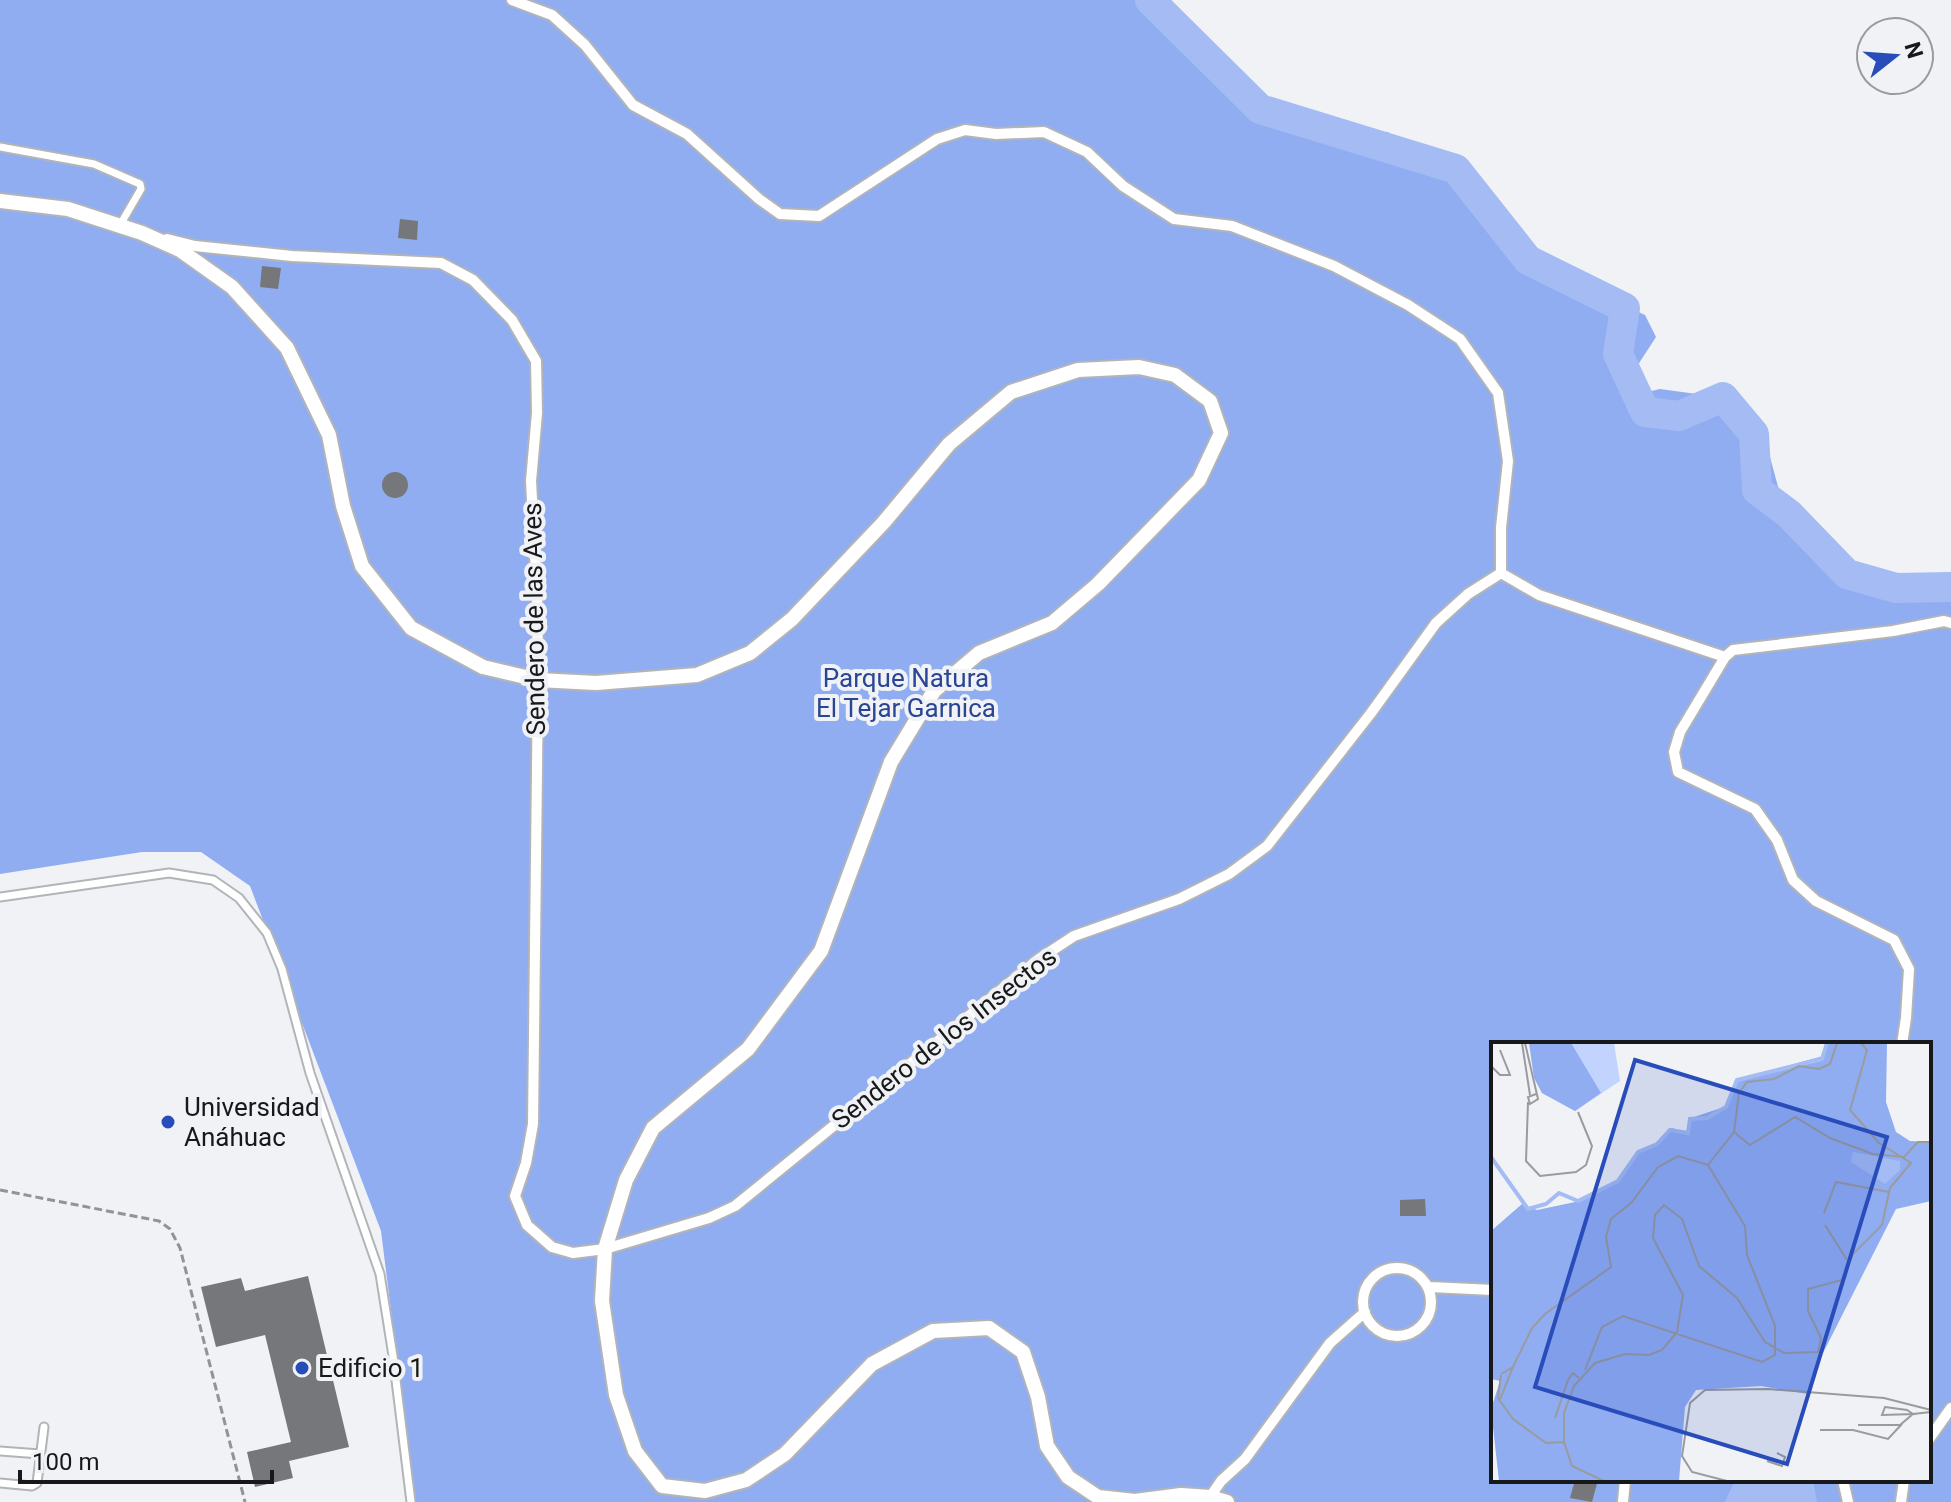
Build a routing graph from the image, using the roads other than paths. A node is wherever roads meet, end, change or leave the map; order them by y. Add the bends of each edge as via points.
1 (512, 0) edge
2 (0, 147) edge
3 (0, 201) edge
4 (120, 225) junction
5 (142, 233) junction
6 (1501, 573) junction
7 (1951, 623) edge
8 (1725, 657) junction
9 (538, 680) junction
10 (0, 897) edge
11 (1902, 1042) edge
12 (605, 1249) junction
13 (1430, 1287) junction
14 (1491, 1290) edge
15 (1365, 1312) junction
16 (1951, 1408) edge
17 (44, 1427) dead end
18 (1931, 1436) edge
19 (0, 1451) edge
20 (40, 1454) junction
21 (1625, 1482) edge
22 (1843, 1482) edge
23 (1904, 1482) edge
24 (0, 1483) edge
25 (1210, 1497) junction
26 (411, 1502) edge
27 (1227, 1502) edge
28 (1623, 1502) edge
29 (1848, 1502) edge
30 (1901, 1502) edge

1 - 6 street via 552,15 585,45 633,105 687,134 780,214 819,216 951,134 1044,132 1087,152 1123,186 1174,219 1232,226 1334,266 1408,305 1460,339 1498,393 1508,461
2 - 4 lane via 94,164 140,184
3 - 4 street via 68,209
4 - 5 street
5 - 9 street via 180,250 232,287 287,348 329,435 362,566 411,628 483,667
5 - 9 street, Sendero de las Aves via 251,252 441,263 473,280 512,320 536,361 531,481
6 - 8 street via 1539,595
6 - 12 street, Sendero de los Insectos via 1436,623 1267,846 1229,874 1179,899 1074,936 1039,959 735,1206
7 - 8 street via 1733,650
8 - 11 street via 1680,732 1674,752 1678,772 1755,809 1777,840 1793,880 1816,901 1894,940 1909,969
9 - 12 street, Sendero de las Aves via 533,1124 515,1196 527,1225 552,1247 573,1253
9 - 12 street via 596,683 697,675 750,653 792,619 949,444 1011,392 1078,370 1139,367 1175,375 1210,401 1221,433 1199,480 1172,509 1052,623 979,653 934,691 891,762 821,951 748,1049 653,1128 626,1180
10 - 26 lane via 169,873 213,880 239,898 267,933 380,1274
12 - 25 street via 602,1301 616,1395 635,1451 662,1486 705,1491 746,1480 785,1454 872,1364 933,1331 989,1328 1023,1352 1047,1446 1068,1477 1098,1497
13 - 14 street
13 - 15 street via 1413,1271 1390,1268 1370,1279 1364,1289
13 - 15 street via 1426,1321 1409,1334 1386,1335 1368,1322
15 - 25 street via 1330,1343 1252,1451
16 - 18 street
17 - 20 lane
19 - 20 lane
20 - 24 lane via 37,1483
21 - 28 street
22 - 29 street
23 - 30 street
25 - 27 street

